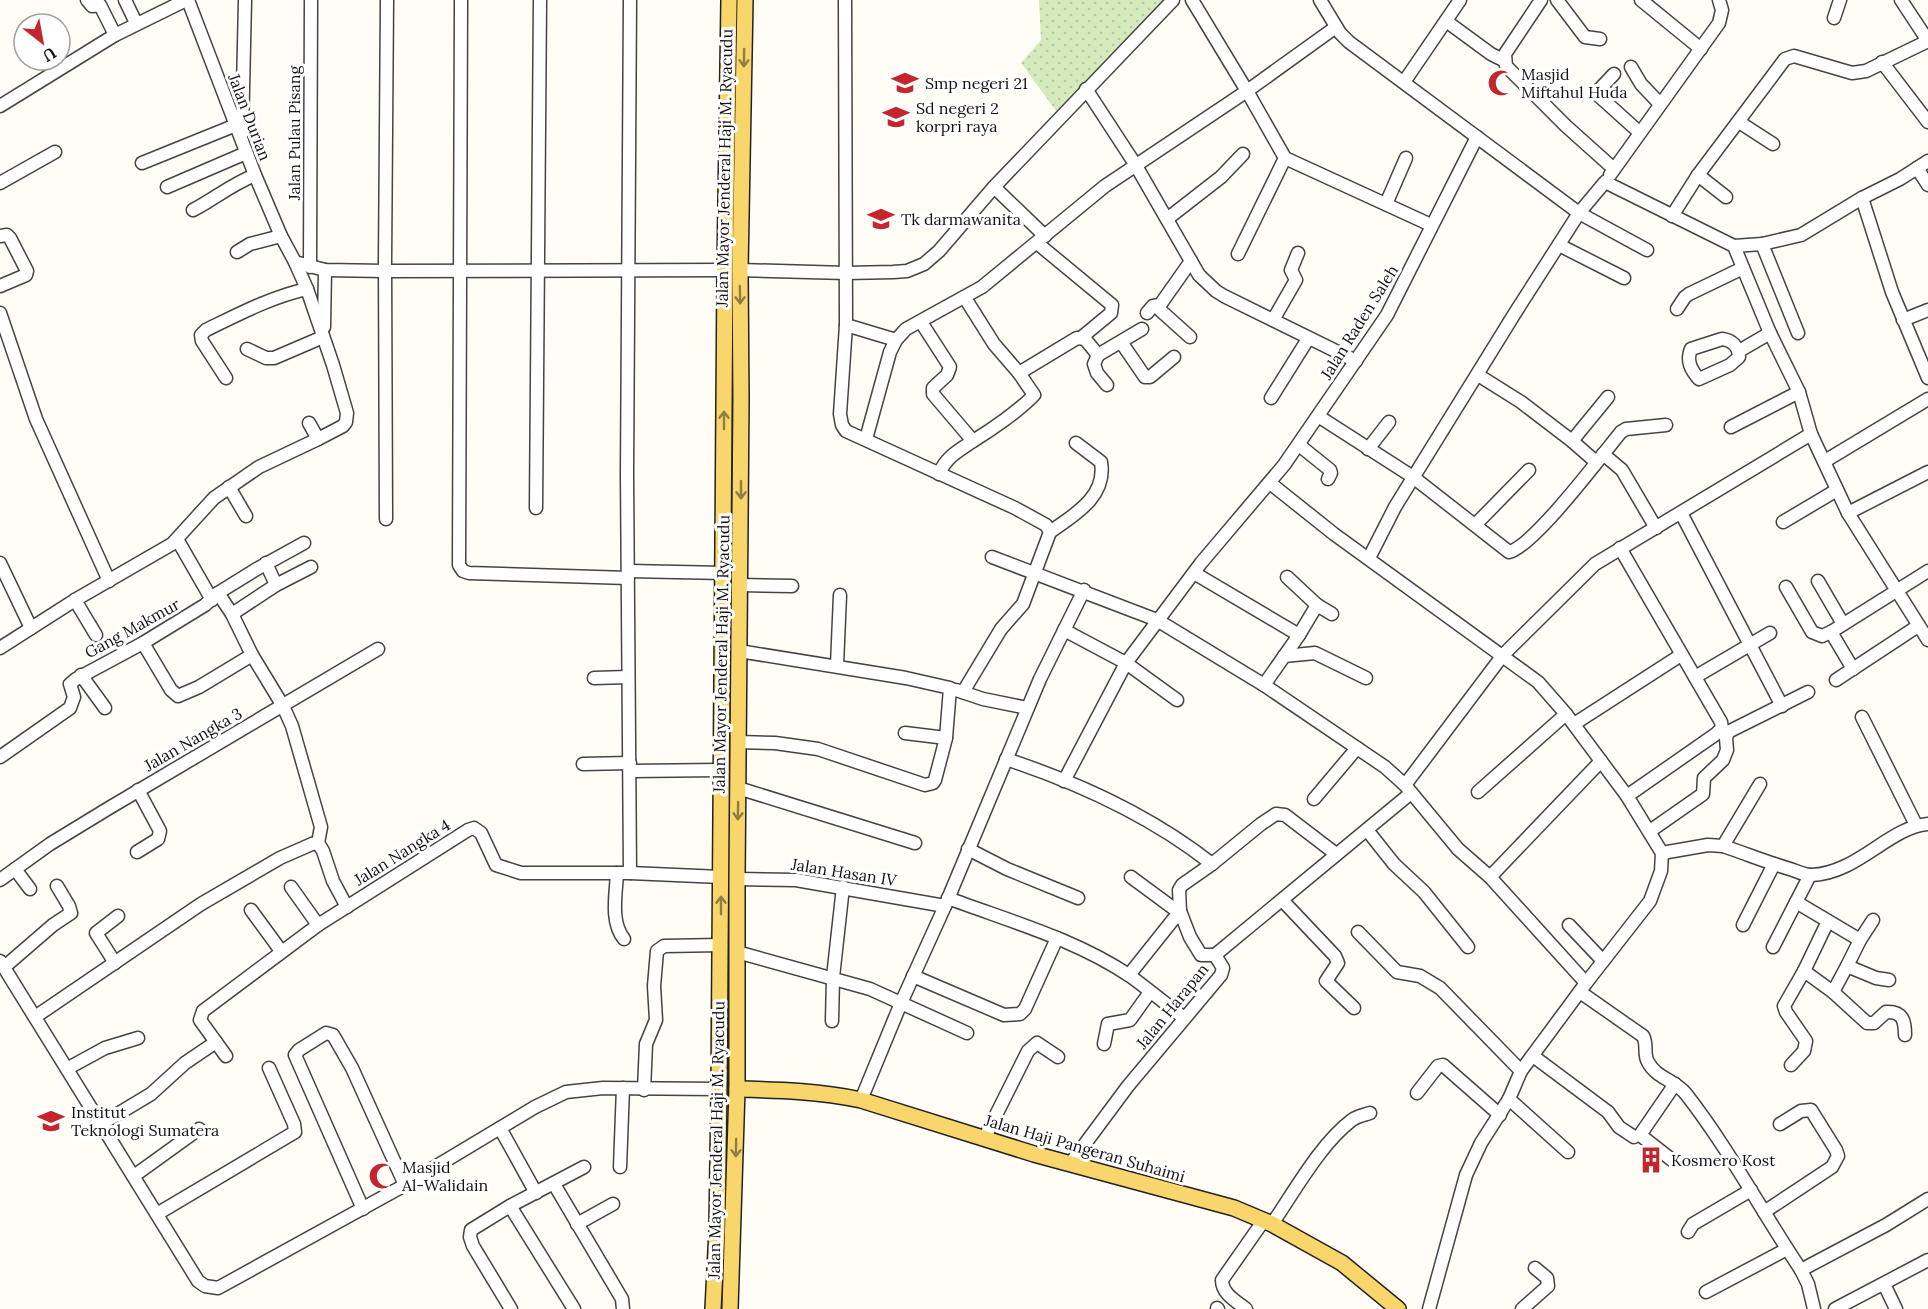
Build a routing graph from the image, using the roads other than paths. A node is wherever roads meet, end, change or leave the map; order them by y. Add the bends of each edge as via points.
1 (87, 0) edge
2 (125, 0) edge
3 (187, 0) edge
4 (245, 0) edge
5 (311, 0) edge
6 (387, 0) edge
7 (461, 0) edge
8 (540, 0) edge
9 (630, 0) edge
10 (729, 0) edge
11 (745, 0) edge
12 (845, 0) edge
13 (1173, 0) edge
14 (1192, 0) edge
15 (1320, 0) edge
16 (1460, 0) edge
17 (1541, 0) edge
18 (1557, 0) edge
19 (1641, 0) edge
20 (1719, 0) edge
21 (1840, 0) edge
22 (1900, 0) edge
23 (1834, 18) dead end
24 (1446, 21) junction
25 (136, 23) junction
26 (1336, 27) junction
27 (115, 35) junction
28 (1600, 39) dead end
29 (1701, 49) junction
30 (1505, 62) junction
31 (1882, 62) junction
32 (1631, 67) dead end
33 (1614, 74) dead end
34 (1404, 82) junction
35 (1086, 89) junction
36 (1247, 91) junction
37 (727, 99) junction
38 (744, 99) junction
39 (1660, 104) junction
40 (0, 106) edge
41 (1739, 122) junction
42 (1928, 122) edge
43 (236, 125) junction
44 (727, 128) junction
45 (742, 128) junction
46 (1639, 132) junction
47 (1477, 137) junction
48 (242, 140) junction
49 (1773, 144) dead end
50 (55, 152) dead end
51 (246, 153) junction
52 (1242, 154) dead end
53 (1285, 158) junction
54 (1406, 158) dead end
55 (1928, 161) edge
56 (142, 164) dead end
57 (1135, 165) junction
58 (1917, 168) junction
59 (1614, 169) junction
60 (255, 175) junction
61 (1698, 175) junction
62 (1605, 182) junction
63 (0, 183) edge
64 (1928, 185) edge
65 (167, 187) dead end
66 (994, 187) junction
67 (1726, 196) dead end
68 (1862, 198) junction
69 (1386, 204) junction
70 (193, 210) dead end
71 (1579, 213) junction
72 (1672, 216) junction
73 (1167, 219) junction
74 (1431, 225) junction
75 (1, 234) edge
76 (281, 236) junction
77 (1041, 240) junction
78 (1762, 244) junction
79 (1559, 245) junction
80 (1734, 246) junction
81 (1647, 250) dead end
82 (237, 252) dead end
83 (1298, 253) dead end
84 (1238, 254) dead end
85 (1191, 261) junction
86 (295, 262) junction
87 (310, 267) junction
88 (1743, 268) junction
89 (325, 270) junction
90 (537, 270) junction
91 (630, 270) junction
92 (732, 270) junction
93 (460, 271) junction
94 (385, 272) junction
95 (846, 273) junction
96 (1624, 278) dead end
97 (0, 286) edge
98 (307, 289) junction
99 (965, 298) junction
100 (1160, 305) junction
101 (1677, 309) dead end
102 (1928, 310) edge
103 (1147, 313) dead end
104 (0, 314) edge
105 (1273, 320) junction
106 (1903, 320) junction
107 (921, 322) junction
108 (846, 326) junction
109 (1142, 329) dead end
110 (1770, 333) junction
111 (1798, 333) dead end
112 (323, 337) junction
113 (1082, 337) junction
114 (1190, 337) dead end
115 (1308, 339) junction
116 (896, 340) junction
117 (1121, 342) junction
118 (247, 349) dead end
119 (1739, 351) dead end
120 (1098, 355) junction
121 (1174, 357) dead end
122 (1356, 361) junction
123 (1019, 373) junction
124 (1478, 375) junction
125 (226, 378) dead end
126 (1928, 378) edge
127 (1107, 385) dead end
128 (1798, 392) junction
129 (1608, 397) dead end
130 (1272, 398) dead end
131 (1928, 399) edge
132 (1318, 416) junction
133 (1389, 422) dead end
134 (309, 423) dead end
135 (1666, 425) dead end
136 (1731, 427) dead end
137 (1811, 434) junction
138 (318, 439) junction
139 (866, 439) junction
140 (973, 441) junction
141 (1572, 441) junction
142 (1077, 443) dead end
143 (1299, 445) junction
144 (1368, 449) junction
145 (1600, 458) junction
146 (1825, 461) junction
147 (1528, 470) dead end
148 (1928, 472) edge
149 (939, 474) junction
150 (1413, 477) junction
151 (1328, 479) dead end
152 (1270, 483) junction
153 (229, 488) junction
154 (1837, 490) junction
155 (536, 508) dead end
156 (1681, 513) junction
157 (1848, 513) junction
158 (246, 516) dead end
159 (386, 519) dead end
160 (1783, 522) dead end
161 (1476, 524) junction
162 (1656, 528) junction
163 (1050, 532) junction
164 (177, 539) junction
165 (304, 543) dead end
166 (1620, 548) junction
167 (992, 557) dead end
168 (1369, 558) junction
169 (0, 563) edge
170 (266, 564) junction
171 (311, 567) dead end
172 (1928, 571) edge
173 (724, 573) junction
174 (1194, 573) junction
175 (628, 575) junction
176 (1035, 575) junction
177 (1287, 577) dead end
178 (109, 581) junction
179 (1818, 581) dead end
180 (276, 585) junction
181 (740, 585) junction
182 (792, 586) dead end
183 (1786, 587) dead end
184 (1084, 590) junction
185 (1897, 591) junction
186 (840, 595) dead end
187 (215, 597) junction
188 (75, 600) junction
189 (1317, 605) junction
190 (232, 614) junction
191 (1332, 614) dead end
192 (1157, 620) junction
193 (1843, 624) junction
194 (1918, 626) junction
195 (31, 628) junction
196 (1064, 630) junction
197 (1831, 632) junction
198 (1770, 633) dead end
199 (96, 635) dead end
200 (1299, 635) junction
201 (1928, 640) edge
202 (143, 643) junction
203 (1749, 645) junction
204 (0, 648) edge
205 (378, 649) dead end
206 (739, 651) junction
207 (252, 655) junction
208 (1503, 655) junction
209 (1681, 655) junction
210 (1284, 656) junction
211 (1126, 663) junction
212 (837, 665) junction
213 (1853, 669) junction
214 (81, 675) junction
215 (628, 677) junction
216 (1695, 677) junction
217 (594, 678) dead end
218 (1366, 678) dead end
219 (738, 680) junction
220 (1836, 680) dead end
221 (1264, 685) junction
222 (950, 688) junction
223 (963, 692) junction
224 (1809, 692) dead end
225 (1177, 700) dead end
226 (283, 706) junction
227 (1782, 706) junction
228 (722, 707) junction
229 (105, 708) dead end
230 (1027, 708) junction
231 (738, 716) junction
232 (1862, 717) dead end
233 (1570, 719) junction
234 (1720, 732) junction
235 (905, 733) dead end
236 (721, 736) junction
237 (946, 738) junction
238 (738, 742) junction
239 (1728, 744) junction
240 (1357, 748) junction
241 (0, 757) edge
242 (1006, 759) junction
243 (1601, 761) junction
244 (583, 764) dead end
245 (630, 767) junction
246 (721, 770) junction
247 (1065, 781) junction
248 (1761, 783) dead end
249 (738, 788) junction
250 (1408, 789) junction
251 (138, 790) junction
252 (1478, 792) dead end
253 (1627, 796) junction
254 (1314, 798) dead end
255 (1922, 825) edge
256 (1367, 830) junction
257 (1650, 831) junction
258 (318, 843) junction
259 (915, 843) dead end
260 (1723, 846) junction
261 (968, 849) junction
262 (137, 852) dead end
263 (1662, 853) junction
264 (1336, 854) junction
265 (1212, 864) junction
266 (1774, 864) junction
267 (15, 869) junction
268 (617, 873) junction
269 (630, 873) junction
270 (1810, 875) junction
271 (721, 877) junction
272 (1131, 877) dead end
273 (1490, 877) junction
274 (737, 879) junction
275 (0, 880) edge
276 (57, 886) dead end
277 (291, 887) dead end
278 (843, 887) junction
279 (30, 889) dead end
280 (1078, 898) dead end
281 (1283, 901) junction
282 (947, 902) junction
283 (1796, 902) junction
284 (347, 907) junction
285 (251, 910) dead end
286 (1180, 911) junction
287 (118, 915) dead end
288 (1873, 920) dead end
289 (1828, 921) junction
290 (318, 925) junction
291 (1569, 925) dead end
292 (1743, 925) dead end
293 (1358, 932) dead end
294 (1056, 938) junction
295 (624, 939) dead end
296 (1860, 940) junction
297 (721, 945) junction
298 (1468, 947) dead end
299 (1773, 947) dead end
300 (0, 949) edge
301 (281, 951) junction
302 (737, 952) junction
303 (1215, 955) junction
304 (1603, 960) junction
305 (4, 962) edge
306 (115, 963) junction
307 (1847, 966) junction
308 (1804, 971) junction
309 (1129, 975) junction
310 (913, 976) junction
311 (833, 977) junction
312 (1889, 980) dead end
313 (1583, 987) junction
314 (1150, 992) junction
315 (1833, 992) junction
316 (901, 1003) junction
317 (1354, 1008) dead end
318 (37, 1015) junction
319 (1184, 1018) junction
320 (832, 1021) dead end
321 (967, 1032) dead end
322 (1905, 1035) dead end
323 (138, 1038) dead end
324 (216, 1042) junction
325 (1104, 1044) dead end
326 (226, 1056) dead end
327 (1533, 1056) junction
328 (1058, 1057) dead end
329 (1791, 1065) dead end
330 (72, 1066) junction
331 (269, 1068) dead end
332 (1521, 1071) junction
333 (1675, 1084) junction
334 (623, 1088) junction
335 (719, 1089) junction
336 (737, 1089) junction
337 (644, 1090) junction
338 (1417, 1093) dead end
339 (1509, 1099) junction
340 (861, 1100) junction
341 (1370, 1113) dead end
342 (1500, 1114) junction
343 (106, 1121) junction
344 (1780, 1124) dead end
345 (500, 1128) junction
346 (199, 1129) dead end
347 (1634, 1137) dead end
348 (984, 1139) junction
349 (1568, 1152) dead end
350 (1672, 1160) dead end
351 (1070, 1164) junction
352 (584, 1167) dead end
353 (620, 1167) dead end
354 (138, 1173) junction
355 (554, 1184) junction
356 (405, 1185) junction
357 (1751, 1190) junction
358 (536, 1193) junction
359 (1928, 1199) edge
360 (613, 1204) dead end
361 (510, 1206) junction
362 (363, 1209) junction
363 (162, 1211) junction
364 (1764, 1212) junction
365 (1268, 1222) junction
366 (577, 1224) junction
367 (1688, 1233) dead end
368 (1787, 1249) junction
369 (1928, 1260) edge
370 (1535, 1268) dead end
371 (1801, 1270) junction
372 (715, 1272) junction
373 (732, 1272) junction
374 (1884, 1284) junction
375 (205, 1286) junction
376 (1706, 1292) dead end
377 (512, 1309) edge
378 (574, 1309) edge
379 (623, 1309) edge
380 (713, 1309) edge
381 (730, 1309) edge
382 (1246, 1309) edge
383 (1398, 1309) edge
384 (1430, 1309) edge
385 (1522, 1309) edge
386 (1814, 1309) edge
387 (1835, 1309) edge
388 (1896, 1309) edge

1 - 27 street via 92,6 100,5
2 - 25 street
3 - 25 street
3 - 43 street, Jalan Durian
4 - 48 street
5 - 87 street, Jalan Pulau Pisang
6 - 94 street
7 - 93 street
8 - 90 street
9 - 91 street
10 - 37 main road, Jalan Mayor Jenderal Haji M. Ryacudu
11 -> 38 main road, Jalan Mayor Jenderal Haji M. Ryacudu
12 - 95 street
13 - 35 street
14 - 36 street
15 - 26 street
16 - 24 street
17 - 30 street via 1513,40
18 - 28 street via 1585,37
19 - 29 street
20 - 29 street via 1722,16
21 - 23 street
22 - 31 street via 1928,41
24 - 30 street
24 - 34 street
25 - 27 street
26 - 34 street via 1344,38
26 - 36 street
27 - 40 street
29 - 39 street
30 - 59 street
31 - 41 street via 1852,73 1790,56
31 - 42 street
32 - 39 street
33 - 46 street via 1598,91 1599,96
34 - 47 street
35 - 57 street
35 - 66 street
36 - 53 street
36 - 57 street
37 - 38 main road via 737,103
37 - 44 main road, Jalan Mayor Jenderal Haji M. Ryacudu
38 - 45 main road, Jalan Mayor Jenderal Haji M. Ryacudu
39 - 46 street
41 - 49 street
41 - 61 street
43 - 48 street, Jalan Durian
43 - 56 street
44 - 45 main road via 734,123
44 - 92 main road, Jalan Mayor Jenderal Haji M. Ryacudu
45 - 92 main road, Jalan Mayor Jenderal Haji M. Ryacudu
46 - 59 street
47 - 71 street
47 - 74 street, Jalan Raden Saleh
48 - 51 street, Jalan Durian
50 - 63 street
51 - 60 street, Jalan Durian
51 - 65 street
52 - 73 street via 1221,177
53 - 69 street
53 - 84 street
54 - 69 street
55 - 58 street
57 - 73 street
57 - 77 street
58 - 64 street
58 - 68 street
59 - 62 street
60 - 70 street
60 - 76 street, Jalan Durian
61 - 67 street
61 - 72 street
62 - 71 street
62 - 72 street
66 - 77 street
66 - 95 street via 924,264 907,271
68 - 78 street via 1801,235
68 - 106 street
69 - 74 street
71 - 79 street
71 - 81 street
72 - 80 street
73 - 85 street
74 - 122 street, Jalan Raden Saleh via 1392,305
75 - 97 street via 10,238 27,271 26,275
76 - 82 street via 250,244
76 - 86 street, Jalan Durian
77 - 99 street
77 - 113 street via 1112,305 1111,313
78 - 80 street
78 - 111 street
79 - 96 street
79 - 124 street
80 - 88 street
83 - 105 street via 1291,270 1296,280
85 - 100 street
85 - 105 street via 1216,291
86 - 87 street
86 - 98 street, Jalan Durian
87 - 89 street
88 - 101 street via 1689,294
88 - 110 street
89 - 94 street
89 - 112 street
90 - 91 street
90 - 93 street
90 - 155 street
91 - 92 street
91 - 175 street
92 - 95 street
173 -> 92 main road, Jalan Mayor Jenderal Haji M. Ryacudu
92 -> 181 main road, Jalan Mayor Jenderal Haji M. Ryacudu
93 - 94 street
93 - 175 street via 459,565 469,573
94 - 159 street
95 - 108 street
98 - 112 street, Jalan Durian
98 - 125 street via 254,307 201,335
99 - 107 street
99 - 123 street via 994,344
100 - 103 street
100 - 114 street via 1165,317
102 - 106 street
104 - 178 street via 36,419
105 - 115 street
106 - 126 street
107 - 116 street via 906,329
107 - 140 street via 950,367 933,388 933,394
108 - 116 street
108 - 139 street via 841,422 846,431
109 - 117 street
110 - 119 street
110 - 128 street
112 - 118 street via 274,358
112 - 138 street, Jalan Durian via 348,417 343,426
113 - 120 street
113 - 123 street
115 - 122 street
115 - 130 street
116 - 139 street
117 - 120 street
117 - 121 street via 1145,377
120 - 127 street via 1094,364
122 - 132 street, Jalan Raden Saleh
123 - 140 street via 1034,396
124 - 141 street
124 - 150 street
128 - 136 street
128 - 137 street
129 - 141 street
131 - 146 street
132 - 143 street, Jalan Raden Saleh
132 - 144 street
133 - 144 street
134 - 138 street
135 - 145 street via 1626,429
137 - 146 street
137 - 156 street, Jalan Harapan
138 - 153 street via 269,462
139 - 149 street
140 - 149 street via 948,458
141 - 145 street
142 - 163 street via 1101,462 1100,482 1085,507
143 - 151 street via 1330,470
143 - 152 street, Jalan Raden Saleh
144 - 150 street
145 - 161 street via 1520,548 1506,552
145 - 162 street via 1622,470
146 - 154 street
147 - 161 street
148 - 157 street
149 - 163 street via 1015,508 1046,525
150 - 161 street
150 - 168 street
152 - 168 street
152 - 174 street, Jalan Raden Saleh
153 - 158 street
153 - 164 street via 207,504
154 - 157 street
154 - 160 street
156 - 162 street, Jalan Harapan
156 - 203 street
157 - 185 street
162 - 166 street, Jalan Harapan
163 - 176 street
164 - 178 street
164 - 187 street
165 - 170 street, Gang Makmur
166 - 208 street, Jalan Harapan via 1595,564
166 - 209 street
167 - 176 street
168 - 208 street
169 - 195 street
170 - 180 street
170 - 187 street, Gang Makmur
171 - 180 street
172 - 185 street
173 - 175 street
173 - 228 main road, Jalan Mayor Jenderal Haji M. Ryacudu
174 - 192 street, Jalan Raden Saleh
174 - 200 street
175 - 215 street
176 - 184 street
176 - 223 street via 1021,608 1001,629
177 - 189 street
178 - 188 street
179 - 193 street
180 - 190 street
181 - 182 street
181 - 206 main road, Jalan Mayor Jenderal Haji M. Ryacudu
183 - 197 street via 1812,632 1822,636
184 - 192 street
184 - 196 street
185 - 193 street
185 - 194 street
186 - 212 street
187 - 190 street
187 - 202 street, Gang Makmur
188 - 195 street
188 - 199 street
189 - 191 street
189 - 200 street
190 - 207 street
192 - 211 street, Jalan Raden Saleh
192 - 221 street
193 - 197 street
194 - 201 street
194 - 213 street
195 - 204 street
196 - 211 street
196 - 230 street
197 - 213 street
198 - 203 street
200 - 210 street
202 - 207 street via 178,696
202 - 214 street, Gang Makmur
203 - 216 street
203 - 227 street
205 - 226 street, Jalan Nangka 3
206 - 212 street
206 - 219 main road, Jalan Mayor Jenderal Haji M. Ryacudu
207 - 226 street
208 - 233 street via 1538,682
208 - 250 street, Jalan Harapan
209 - 216 street
209 - 233 street
210 - 218 street via 1315,653
210 - 221 street
211 - 225 street
211 - 247 street, Jalan Raden Saleh
212 - 222 street
213 - 220 street
214 - 229 street
214 - 241 street, Gang Makmur via 70,684 74,697 70,708
215 - 217 street
215 - 245 street
216 - 234 street via 1721,722
219 - 228 main road via 734,703
219 - 231 main road, Jalan Mayor Jenderal Haji M. Ryacudu
221 - 240 street
222 - 223 street
222 - 237 street
223 - 230 street
224 - 227 street
226 - 251 street, Jalan Nangka 3
226 - 258 street via 315,803 321,827
227 - 239 street via 1728,732
228 - 236 main road, Jalan Mayor Jenderal Haji M. Ryacudu
230 - 242 street
231 - 236 main road via 729,716 727,730
231 - 238 main road, Jalan Mayor Jenderal Haji M. Ryacudu
232 - 255 street
233 - 243 street
233 - 252 street
234 - 239 street
234 - 253 street
235 - 237 street
236 - 246 main road, Jalan Mayor Jenderal Haji M. Ryacudu
237 - 238 street via 935,780 925,785 818,749
238 - 249 main road, Jalan Mayor Jenderal Haji M. Ryacudu
239 - 257 street via 1723,760 1704,778 1702,794
240 - 250 street
240 - 254 street
242 - 247 street
242 - 261 street
243 - 253 street
243 - 273 street
244 - 245 street
245 - 246 street
245 - 269 street
246 - 271 main road, Jalan Mayor Jenderal Haji M. Ryacudu
247 - 265 street via 1138,814
248 - 260 street
249 - 259 street
249 -> 274 main road, Jalan Mayor Jenderal Haji M. Ryacudu
250 - 256 street, Jalan Harapan
250 - 273 street via 1458,849
251 - 262 street via 160,835
251 - 267 street, Jalan Nangka 3
253 - 257 street
255 - 270 street via 1905,830 1855,862
256 - 264 street, Jalan Harapan
256 - 298 street
257 - 263 street
258 - 284 street
258 - 306 street via 280,858 201,904
260 - 263 street
260 - 266 street
261 - 280 street
261 - 282 street
263 - 304 street via 1661,871 1650,901
264 - 265 street via 1285,815 1276,814
264 - 281 street, Jalan Harapan
265 - 286 street via 1182,885
266 - 270 street
266 - 292 street
267 - 275 street, Jalan Nangka 3
267 - 279 street
268 - 269 street, Jalan Nangka 4
268 - 284 street, Jalan Nangka 4 via 521,873 496,865 474,828
268 - 295 street via 616,919
269 - 271 street, Jalan Nangka 4
270 - 283 street
297 -> 271 main road, Jalan Mayor Jenderal Haji M. Ryacudu
272 - 286 street
273 - 313 street
274 - 278 street, Jalan Hasan IV via 796,880
274 - 302 main road, Jalan Mayor Jenderal Haji M. Ryacudu
276 - 305 street via 71,913
277 - 290 street
278 - 282 street, Jalan Hasan IV
278 - 311 street
281 - 303 street, Jalan Harapan
281 - 317 street via 1335,956 1338,963 1326,981
282 - 294 street, Jalan Hasan IV
282 - 310 street
283 - 289 street
283 - 299 street
284 - 290 street, Jalan Nangka 4
285 - 301 street
286 - 303 street via 1201,955
286 - 309 street
287 - 306 street via 96,933
288 - 296 street
289 - 296 street
289 - 308 street
290 - 301 street, Jalan Nangka 4
291 - 304 street
293 - 332 street via 1397,972 1420,976 1440,988
294 - 309 street, Jalan Hasan IV
294 - 310 street via 1020,1014 1004,1015
296 - 307 street
297 - 335 main road, Jalan Mayor Jenderal Haji M. Ryacudu
297 - 337 street via 664,946 657,951 656,1020 646,1044
300 - 305 street
301 - 324 street, Jalan Nangka 4 via 203,1011 200,1020
302 - 311 street
302 - 336 main road, Jalan Mayor Jenderal Haji M. Ryacudu
303 - 319 street, Jalan Harapan via 1223,968 1221,975
304 - 313 street
305 - 318 street
306 - 318 street
307 - 312 street
307 - 315 street
308 - 315 street
308 - 329 street via 1784,1006 1806,1041 1804,1052
309 - 314 street, Jalan Hasan IV
310 - 316 street
311 - 316 street
311 - 320 street
313 - 327 street
313 - 333 street via 1643,1036 1648,1063
314 - 319 street, Jalan Hasan IV
314 - 325 street via 1130,1020 1108,1024
315 - 322 street via 1867,1023 1874,1023 1886,1012 1902,1015
316 - 321 street
316 - 340 street
318 - 330 street
318 - 375 street via 198,1281
319 - 351 street, Jalan Harapan
323 - 330 street via 105,1048
324 - 326 street, Jalan Nangka 4
324 - 343 street via 151,1094
327 - 332 street
327 - 347 street via 1608,1112 1619,1127
328 - 348 street via 1037,1043 1028,1051
330 - 343 street
331 - 363 street via 296,1132
332 - 339 street
333 - 350 street via 1640,1135
333 - 357 street via 1685,1092
334 - 337 street
334 - 345 street via 566,1092
334 - 353 street
335 - 337 street
335 - 372 main road, Jalan Mayor Jenderal Haji M. Ryacudu
336 - 340 main road, Jalan Haji Pangeran Suhaimi via 804,1091
336 -> 373 main road, Jalan Mayor Jenderal Haji M. Ryacudu
338 - 342 street via 1443,1065
339 - 342 street
339 - 349 street
340 - 348 main road, Jalan Haji Pangeran Suhaimi
341 - 365 street via 1354,1119 1339,1132
342 - 384 street via 1466,1175
343 - 354 street
344 - 364 street via 1801,1111 1811,1110 1838,1156 1832,1167
345 - 356 street
345 - 358 street
346 - 354 street
348 - 351 main road, Jalan Haji Pangeran Suhaimi
351 - 365 main road, Jalan Haji Pangeran Suhaimi via 1180,1192
352 - 355 street
354 - 363 street
355 - 358 street
355 - 366 street
356 - 362 street
356 - 362 street via 352,1068 333,1035 326,1033 295,1055
357 - 364 street
357 - 367 street via 1693,1224
358 - 361 street
359 - 371 street
360 - 366 street
361 - 377 street via 476,1226 470,1237
361 - 378 street
362 - 375 street via 218,1288
363 - 375 street
364 - 368 street
365 - 382 street via 1222,1280 1222,1287
365 - 383 main road, Jalan Haji Pangeran Suhaimi via 1342,1263
366 - 379 street via 622,1299
368 - 371 street
368 - 376 street
369 - 374 street
370 - 385 street via 1547,1278 1548,1286
371 - 386 street
372 - 373 main road
372 - 380 main road, Jalan Mayor Jenderal Haji M. Ryacudu
373 - 381 main road, Jalan Mayor Jenderal Haji M. Ryacudu
374 - 387 street
374 - 388 street

